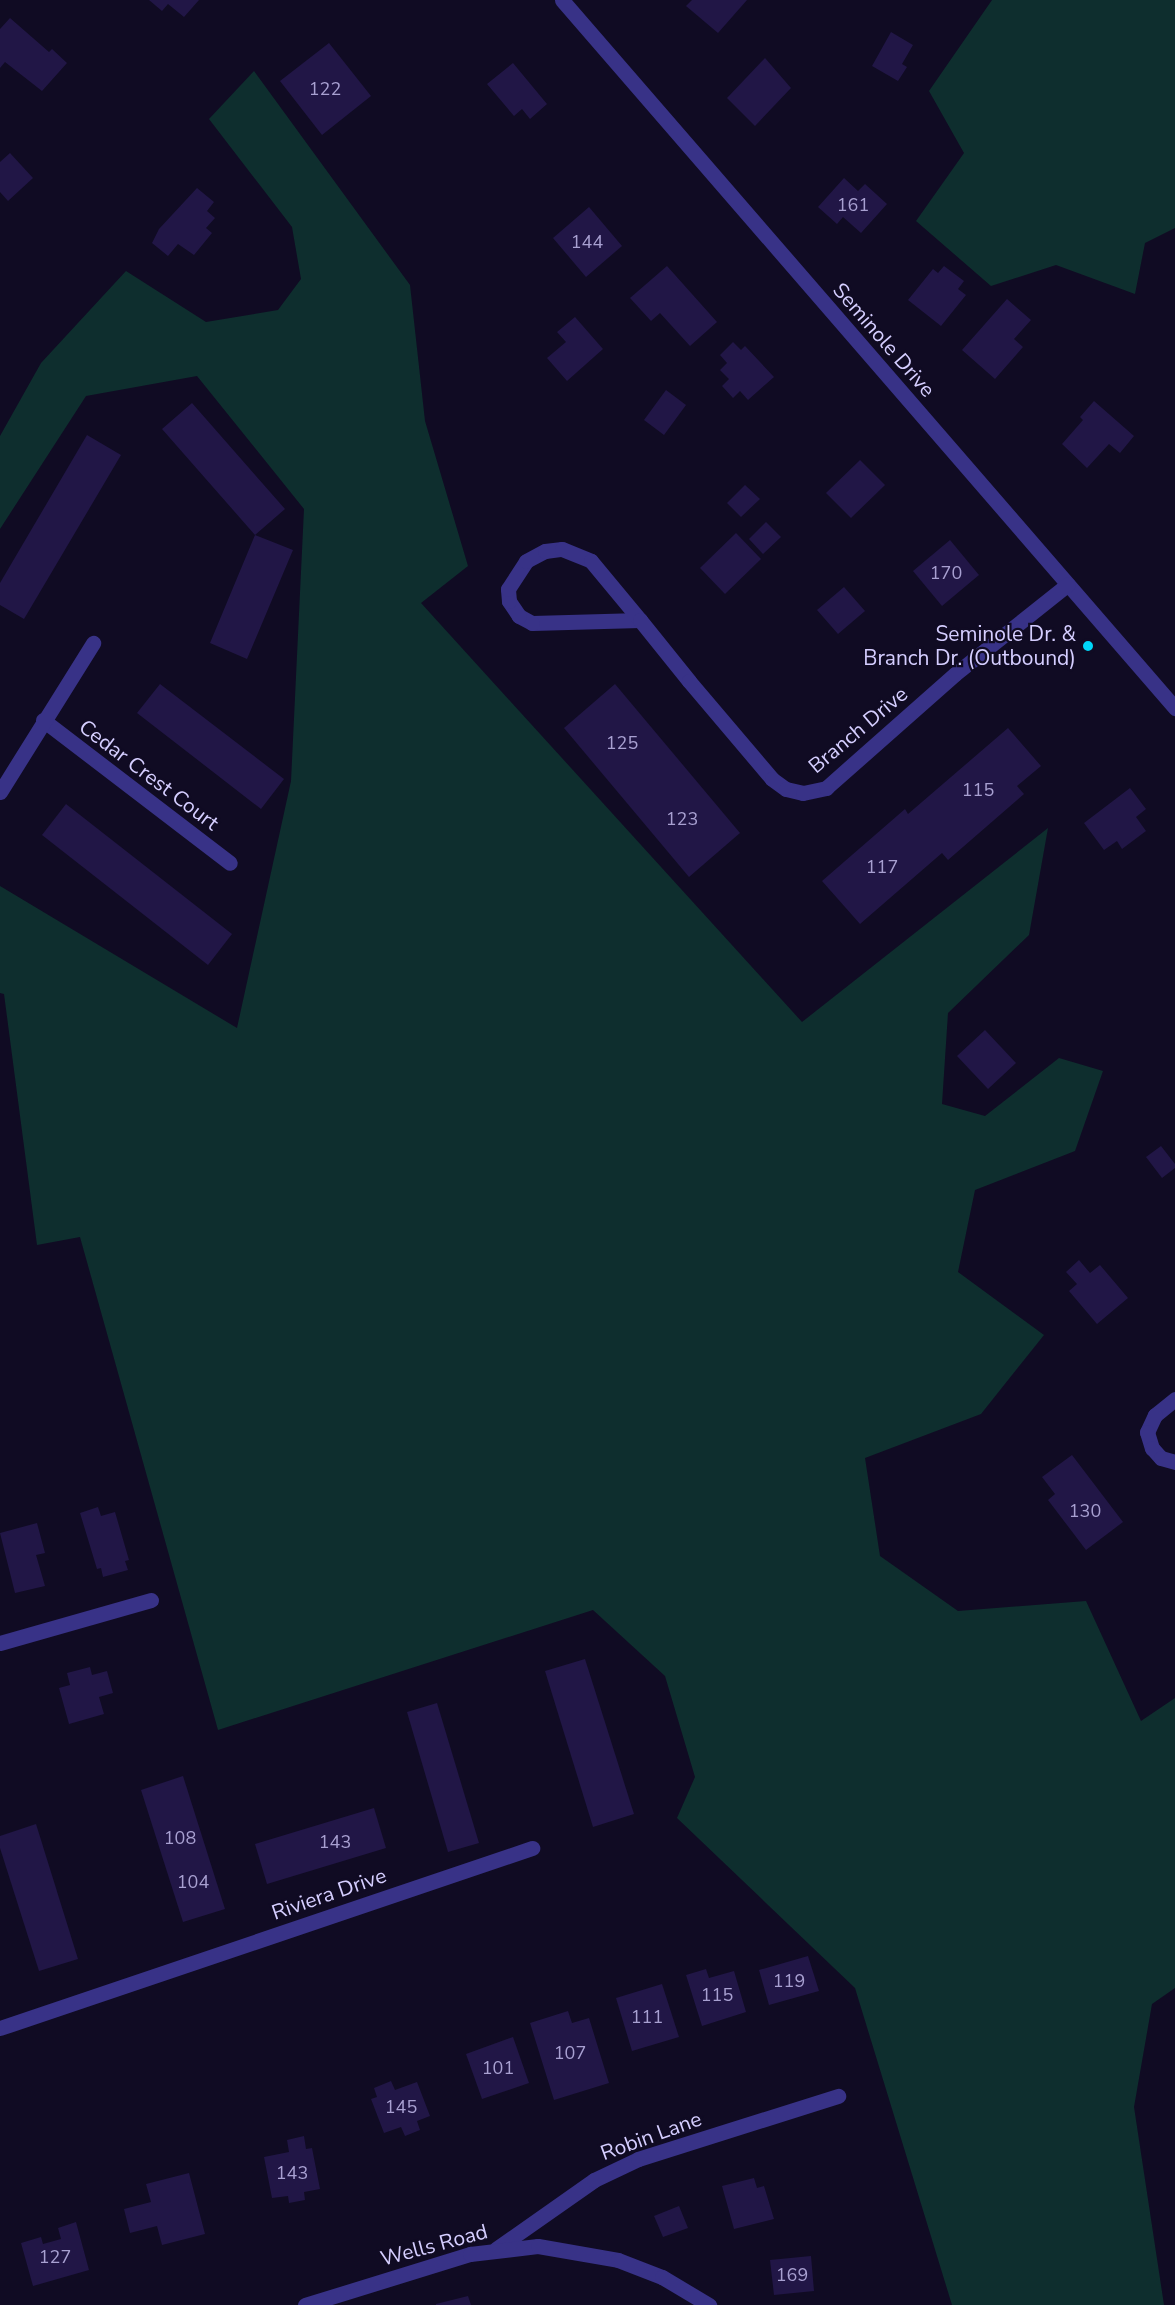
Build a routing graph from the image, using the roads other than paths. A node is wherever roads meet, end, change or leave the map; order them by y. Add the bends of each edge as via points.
1 (562, 0) edge
2 (1068, 584) junction
3 (640, 620) junction
4 (93, 643) dead end
5 (1175, 708) edge
6 (43, 720) junction
7 (0, 792) edge
8 (230, 863) dead end
9 (1175, 1399) edge
10 (1175, 1462) edge
11 (151, 1600) dead end
12 (0, 1643) edge
13 (532, 1848) dead end
14 (0, 2028) edge
15 (838, 2096) dead end
16 (496, 2249) junction
17 (305, 2305) edge
18 (709, 2305) edge

1 - 2 street, Seminole Drive
2 - 3 street, Branch Drive via 955,674 826,788 803,794 772,779
2 - 5 street, Seminole Drive
3 - 3 street, Branch Drive via 591,561 562,549 545,551 526,561 508,589 509,601 519,616 532,622
4 - 6 street
6 - 7 street
6 - 8 street, Cedar Crest Court
9 - 10 street via 1155,1415 1147,1432 1152,1448 1161,1458
11 - 12 street
13 - 14 street, Riviera Drive
15 - 16 street, Robin Lane via 638,2159 594,2180
16 - 17 street, Wells Road
16 - 18 street, Wells Road via 538,2246 618,2260 662,2277

